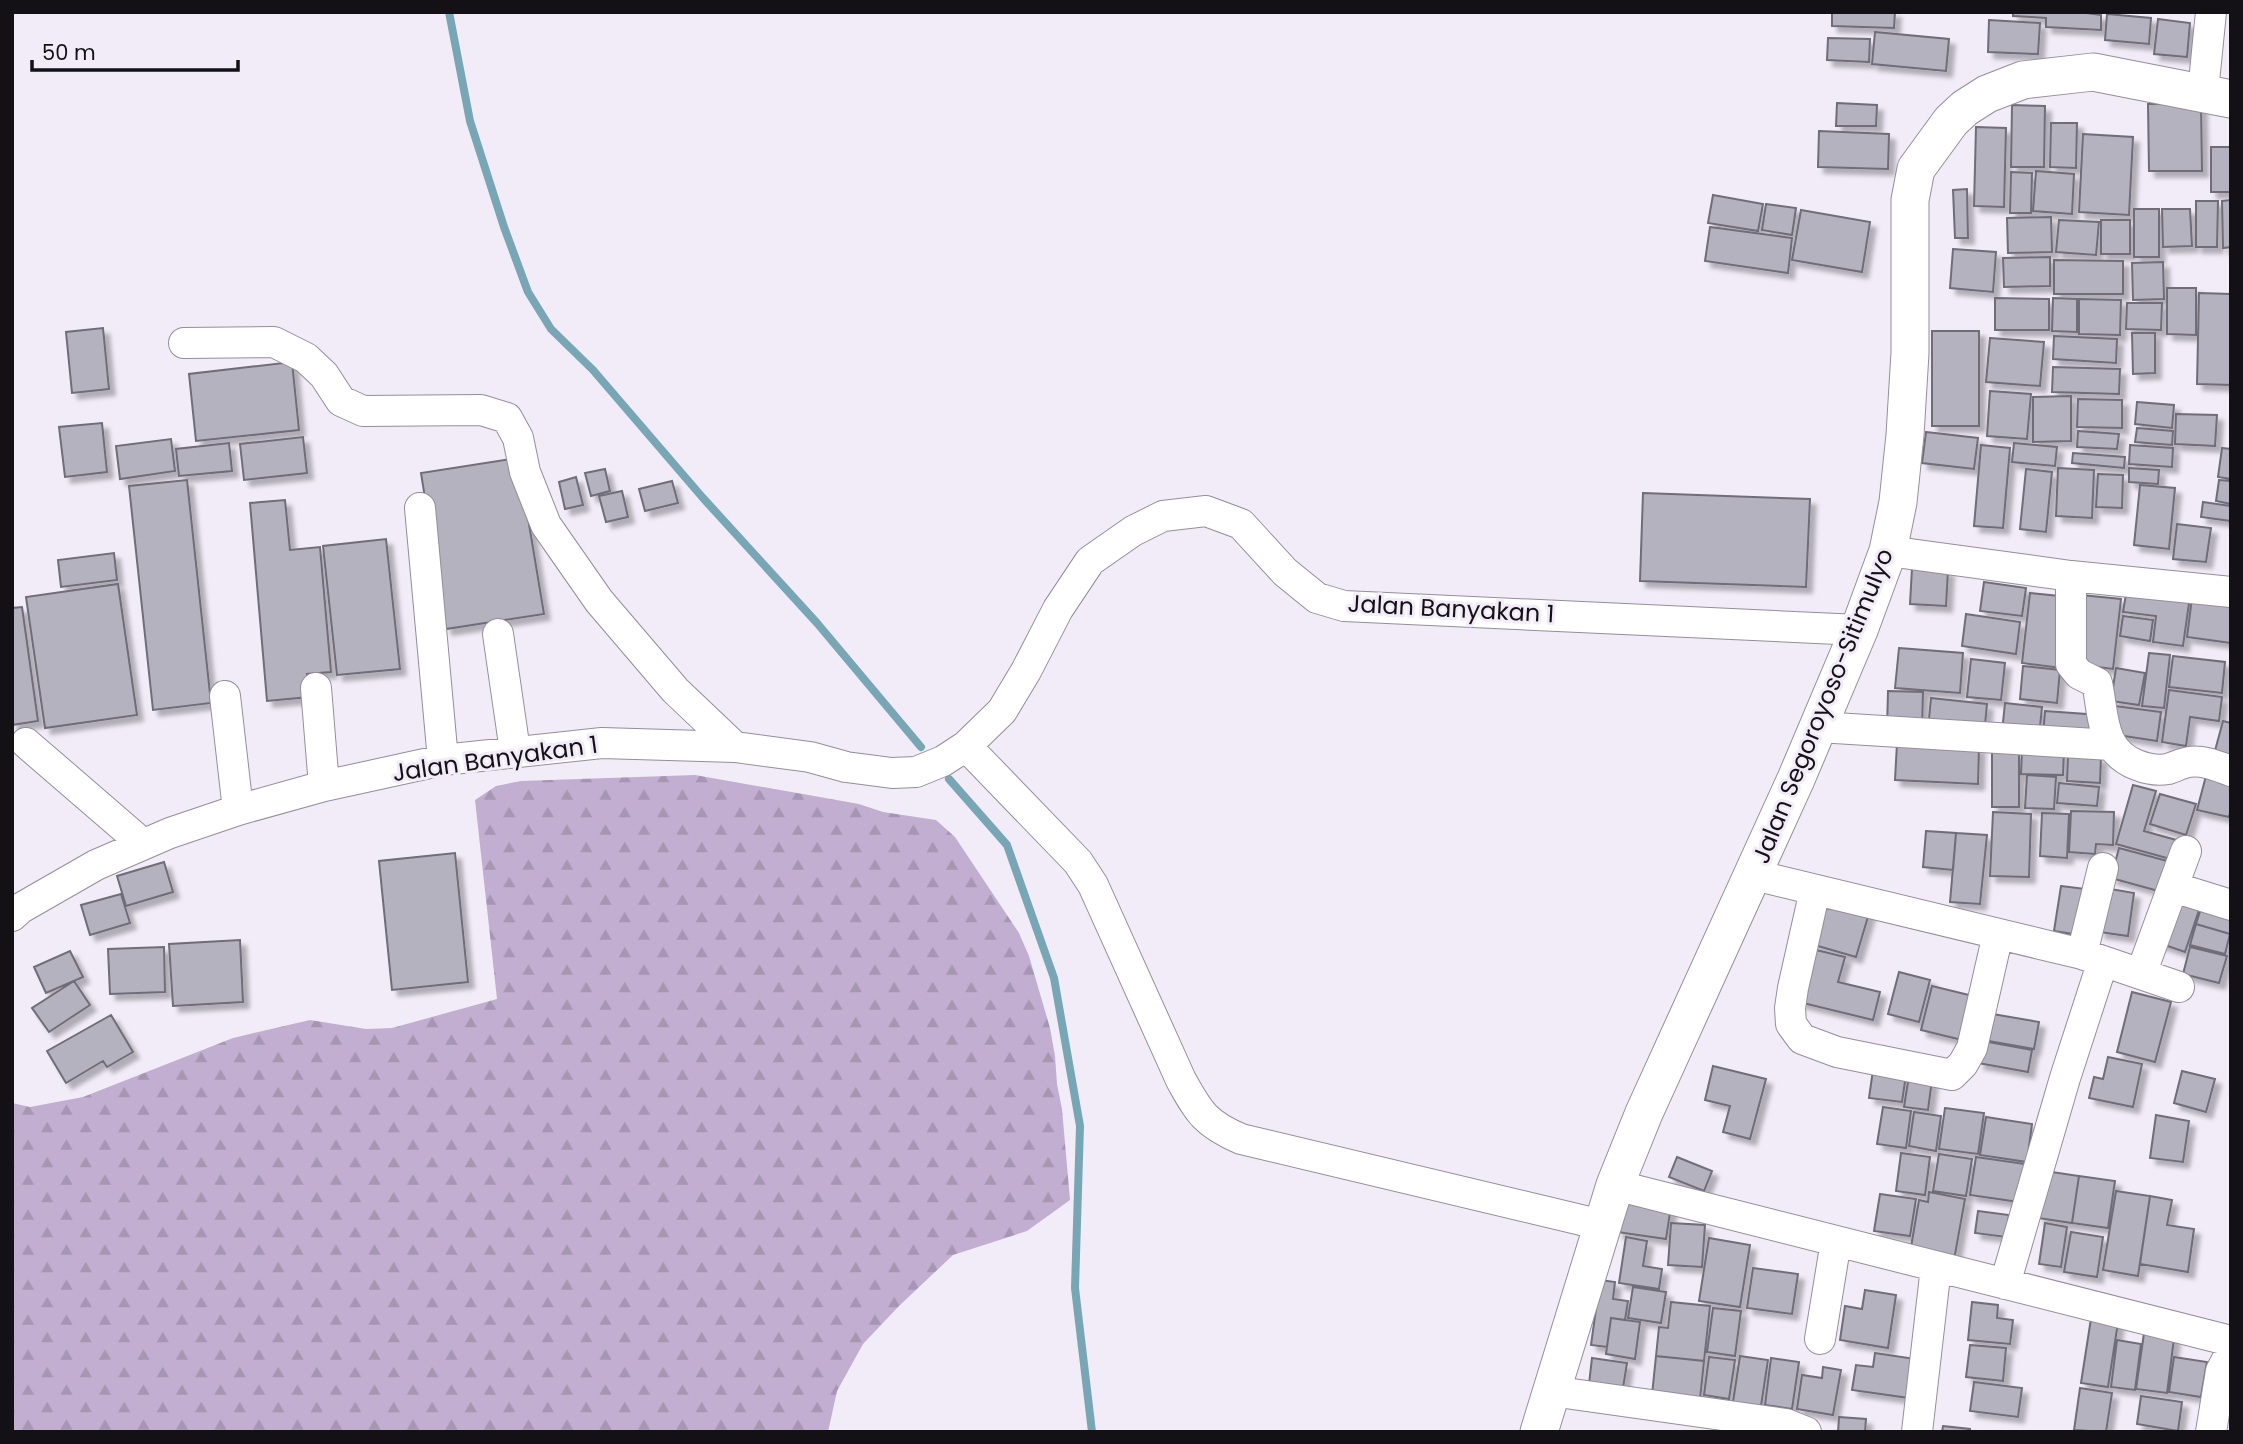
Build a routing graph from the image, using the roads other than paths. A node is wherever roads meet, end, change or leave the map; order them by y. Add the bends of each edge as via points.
1 (2211, 12) edge
2 (2217, 96) edge
3 (184, 343) dead end
4 (420, 508) dead end
5 (1888, 551) junction
6 (2071, 576) junction
7 (2231, 592) edge
8 (1859, 630) junction
9 (498, 634) dead end
10 (316, 688) dead end
11 (225, 696) dead end
12 (1818, 727) junction
13 (26, 743) dead end
14 (2111, 745) junction
15 (966, 746) junction
16 (735, 747) junction
17 (515, 751) junction
18 (443, 760) junction
19 (2231, 771) edge
20 (324, 786) junction
21 (238, 810) junction
22 (143, 844) junction
23 (2186, 850) dead end
24 (2103, 869) dead end
25 (1754, 875) junction
26 (2173, 887) junction
27 (1815, 890) junction
28 (2231, 905) edge
29 (12, 916) edge
30 (1997, 934) junction
31 (2093, 958) junction
32 (2141, 974) junction
33 (2179, 987) dead end
34 (1615, 1185) junction
35 (1602, 1225) junction
36 (1836, 1241) junction
37 (1936, 1266) junction
38 (2005, 1284) junction
39 (1820, 1339) dead end
40 (2231, 1341) edge
41 (2231, 1352) edge
42 (1551, 1391) junction
43 (1710, 1422) edge
44 (1539, 1432) edge
45 (1806, 1432) edge
46 (1917, 1432) edge
47 (2211, 1432) edge

1 - 2 street
2 - 5 main road, Jalan Segoroyoso-Sitimulyo via 2093,72 2023,80 1965,108 1931,146 1916,169 1910,200 1908,394 1898,502
3 - 16 street via 274,342 306,358 341,401 363,411 481,410 507,418 546,525 599,601 675,690
4 - 18 street
5 - 6 street
5 - 8 main road, Jalan Segoroyoso-Sitimulyo
6 - 7 street
6 - 14 street via 2071,664 2079,674 2097,682
8 - 12 main road, Jalan Segoroyoso-Sitimulyo
8 - 15 street, Jalan Banyakan 1 via 1345,606 1317,598 1285,572 1241,524 1206,511 1185,513 1163,516 1133,531 1090,561 1002,711
9 - 17 street
10 - 20 street
11 - 21 street
12 - 14 street
12 - 25 main road, Jalan Segoroyoso-Sitimulyo
13 - 22 street
14 - 19 street via 2124,760 2147,769 2207,762
15 - 16 street, Jalan Banyakan 1 via 916,772 892,773
15 - 35 street via 1078,862 1093,885 1181,1080 1196,1108 1217,1128 1241,1139
16 - 17 street, Jalan Banyakan 1 via 602,743
17 - 18 street, Jalan Banyakan 1
18 - 20 street, Jalan Banyakan 1
20 - 21 street, Jalan Banyakan 1
21 - 22 street, Jalan Banyakan 1
22 - 29 street, Jalan Banyakan 1 via 96,865
23 - 26 street
24 - 31 street
25 - 27 street
25 - 34 main road, Jalan Segoroyoso-Sitimulyo
26 - 28 street
26 - 32 street
27 - 30 street
27 - 30 street via 1793,988 1791,1024 1802,1040 1838,1052 1952,1074 1972,1048
30 - 31 street
31 - 32 street
31 - 38 street via 2065,1078
32 - 33 street
34 - 35 main road, Jalan Segoroyoso-Sitimulyo
34 - 36 street
35 - 42 main road, Jalan Segoroyoso-Sitimulyo
36 - 37 street
36 - 39 street
37 - 38 street
37 - 46 street
38 - 40 street
41 - 47 street via 2221,1371
42 - 43 street
42 - 44 main road, Jalan Segoroyoso-Sitimulyo
43 - 45 street via 1786,1424

